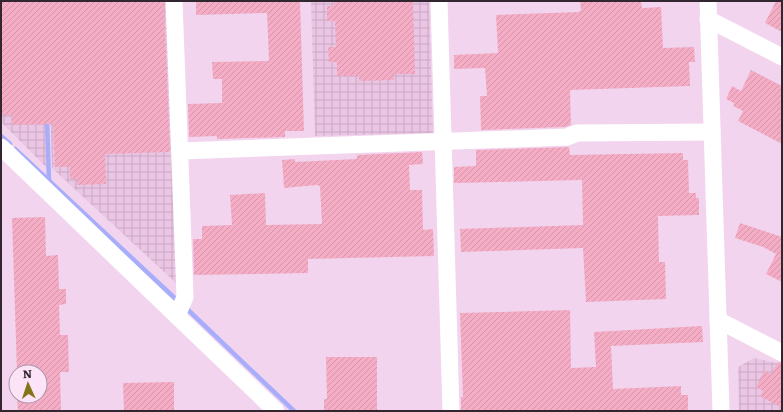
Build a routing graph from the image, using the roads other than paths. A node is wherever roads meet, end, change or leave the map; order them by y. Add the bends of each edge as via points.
1 (174, 1) edge
2 (439, 1) edge
3 (708, 1) edge
4 (708, 19) junction
5 (782, 57) edge
6 (712, 132) junction
7 (443, 142) junction
8 (1, 147) edge
9 (180, 151) junction
10 (178, 316) junction
11 (718, 320) junction
12 (782, 353) edge
13 (276, 411) edge
14 (451, 411) edge
15 (721, 411) edge

1 - 9 street
2 - 7 street
3 - 4 street
4 - 5 street
4 - 6 street
6 - 7 street via 577,133 567,137
6 - 11 street
7 - 9 street
7 - 14 street
8 - 10 street
9 - 10 street via 185,297
10 - 13 street
11 - 12 street
11 - 15 street

